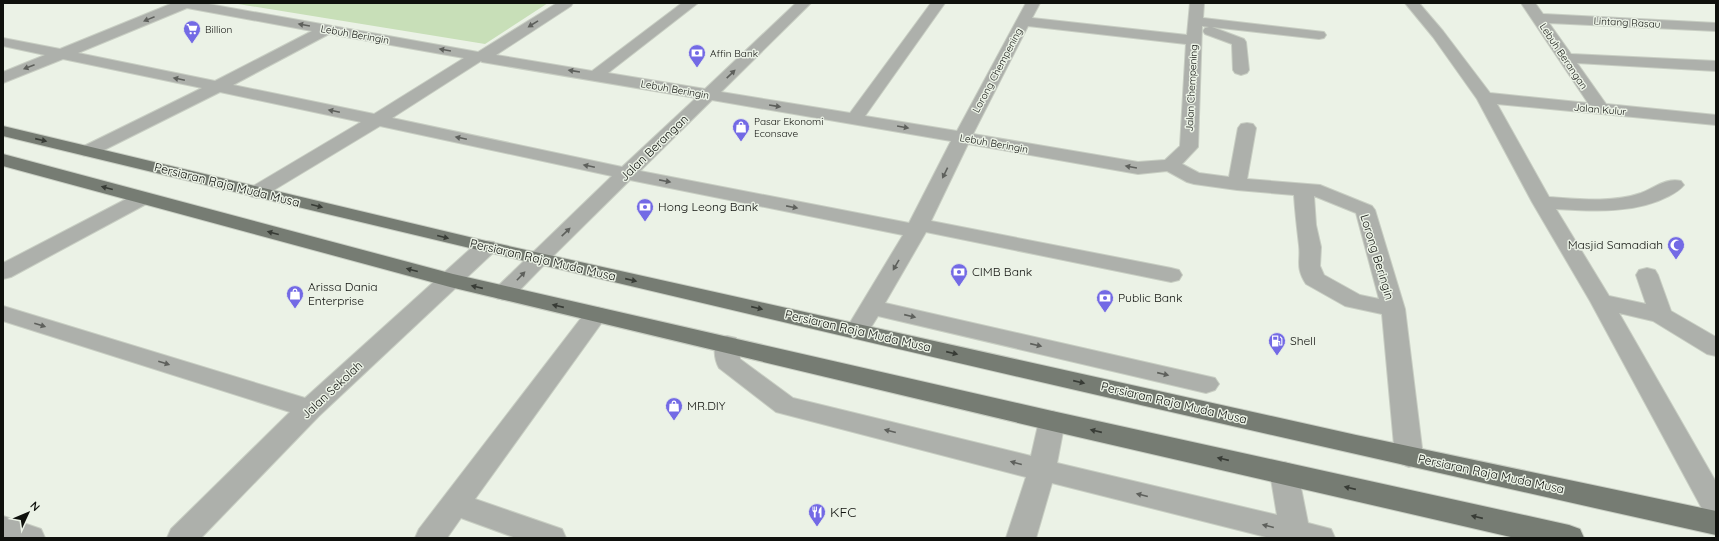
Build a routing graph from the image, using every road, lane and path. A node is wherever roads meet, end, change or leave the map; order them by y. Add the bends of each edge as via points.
1 (566, 3) edge
2 (691, 3) edge
3 (804, 3) edge
4 (938, 3) edge
5 (1033, 3) edge
6 (1197, 3) edge
7 (1412, 3) edge
8 (1528, 3) edge
9 (182, 4) edge
10 (1538, 18) junction
11 (1024, 21) junction
12 (1716, 27) edge
13 (327, 29) junction
14 (1195, 29) junction
15 (1319, 35) dead end
16 (3, 42) edge
17 (61, 55) junction
18 (480, 56) junction
19 (1565, 58) junction
20 (1716, 66) edge
21 (1242, 70) dead end
22 (596, 75) junction
23 (3, 78) edge
24 (217, 87) junction
25 (708, 95) junction
26 (1485, 98) junction
27 (1601, 109) junction
28 (854, 119) junction
29 (1708, 119) edge
30 (377, 120) junction
31 (1247, 128) dead end
32 (3, 131) edge
33 (1716, 133) edge
34 (962, 138) junction
35 (88, 151) junction
36 (3, 160) edge
37 (1170, 165) junction
38 (627, 174) junction
39 (1236, 184) junction
40 (1674, 185) dead end
41 (1304, 190) junction
42 (257, 192) junction
43 (143, 198) junction
44 (1542, 202) junction
45 (917, 228) junction
46 (486, 247) junction
47 (538, 258) junction
48 (3, 272) edge
49 (1171, 275) dead end
50 (1647, 275) dead end
51 (450, 280) junction
52 (504, 293) junction
53 (1601, 301) junction
54 (872, 307) junction
55 (1394, 309) junction
56 (3, 313) edge
57 (596, 314) junction
58 (1661, 314) junction
59 (857, 331) junction
60 (727, 344) junction
61 (1716, 348) edge
62 (1206, 384) dead end
63 (310, 409) junction
64 (1052, 421) junction
65 (1409, 456) junction
66 (1042, 470) junction
67 (1284, 473) junction
68 (456, 504) junction
69 (1716, 508) edge
70 (1716, 523) edge
71 (3, 528) edge
72 (1518, 531) edge
73 (1304, 536) edge
74 (30, 538) edge
75 (182, 538) edge
76 (430, 538) edge
77 (551, 538) edge
78 (1021, 538) edge
79 (1569, 538) edge

1 -> 18 street
2 - 22 street
25 -> 3 street, Jalan Berangan
4 - 28 street
5 - 11 street, Lorong Chempening
6 - 14 street, Jalan Chempening
7 - 26 street
8 - 10 street, Lebuh Berangan
13 -> 9 street, Lebuh Beringin
9 -> 17 street
10 - 12 street, Lintang Rasau
10 - 19 street, Lebuh Berangan
11 - 14 street
11 - 34 street, Lorong Chempening
18 -> 13 street, Lebuh Beringin
13 - 24 street
14 - 15 street
14 - 21 street via 1217,33 1239,42
14 - 37 street, Jalan Chempening via 1189,146
16 - 17 street
17 -> 23 street
24 -> 17 street
22 -> 18 street, Lebuh Beringin
18 - 30 street
19 - 20 street
19 - 27 street, Lebuh Berangan
22 - 25 street, Lebuh Beringin
30 -> 24 street
24 - 35 street
25 -> 28 street, Lebuh Beringin
25 - 38 street, Jalan Berangan
26 - 27 street, Jalan Kulur
26 - 44 street
27 - 29 street, Jalan Kulur
28 -> 34 street, Lebuh Beringin
29 - 33 street
38 -> 30 street
30 - 42 street
31 - 39 street
32 -> 35 main road, Persiaran Raja Muda Musa
37 -> 34 street, Lebuh Beringin via 1138,168
34 -> 45 street, Lorong Chempening
35 - 42 main road, Persiaran Raja Muda Musa
43 -> 36 main road
37 - 39 street, Lorong Beringin via 1194,178
38 -> 45 street
47 -> 38 street, Jalan Berangan
39 - 41 street, Lorong Beringin
40 - 44 street via 1659,194 1623,204 1602,206
41 - 55 street, Lorong Beringin via 1320,191 1365,210
41 - 55 street via 1310,247 1309,266 1314,279 1353,301
42 -> 46 main road, Persiaran Raja Muda Musa
43 - 48 street
51 -> 43 main road
44 - 53 street
45 - 49 street
45 -> 54 street, Lorong Chempening
46 - 47 main road, Persiaran Raja Muda Musa
46 - 51 street, Jalan Sekolah
52 -> 47 street, Jalan Berangan
47 -> 59 main road, Persiaran Raja Muda Musa
50 - 58 street
52 -> 51 main road
51 - 63 street, Jalan Sekolah
57 -> 52 main road
53 - 58 street
53 - 69 street
54 - 59 street, Lorong Chempening
54 -> 62 street
55 - 65 street, Lorong Beringin
56 -> 63 street
57 - 60 main road
57 - 68 street
58 - 61 street
59 -> 65 main road, Persiaran Raja Muda Musa
60 - 64 main road
66 -> 60 street via 785,405 728,362
63 - 75 street, Jalan Sekolah
64 - 66 street
67 -> 64 main road
65 - 70 main road, Persiaran Raja Muda Musa
73 -> 66 street
66 - 78 street
72 -> 67 main road
67 - 73 street
68 - 76 street
68 - 77 street
71 - 74 street
72 - 79 main road

